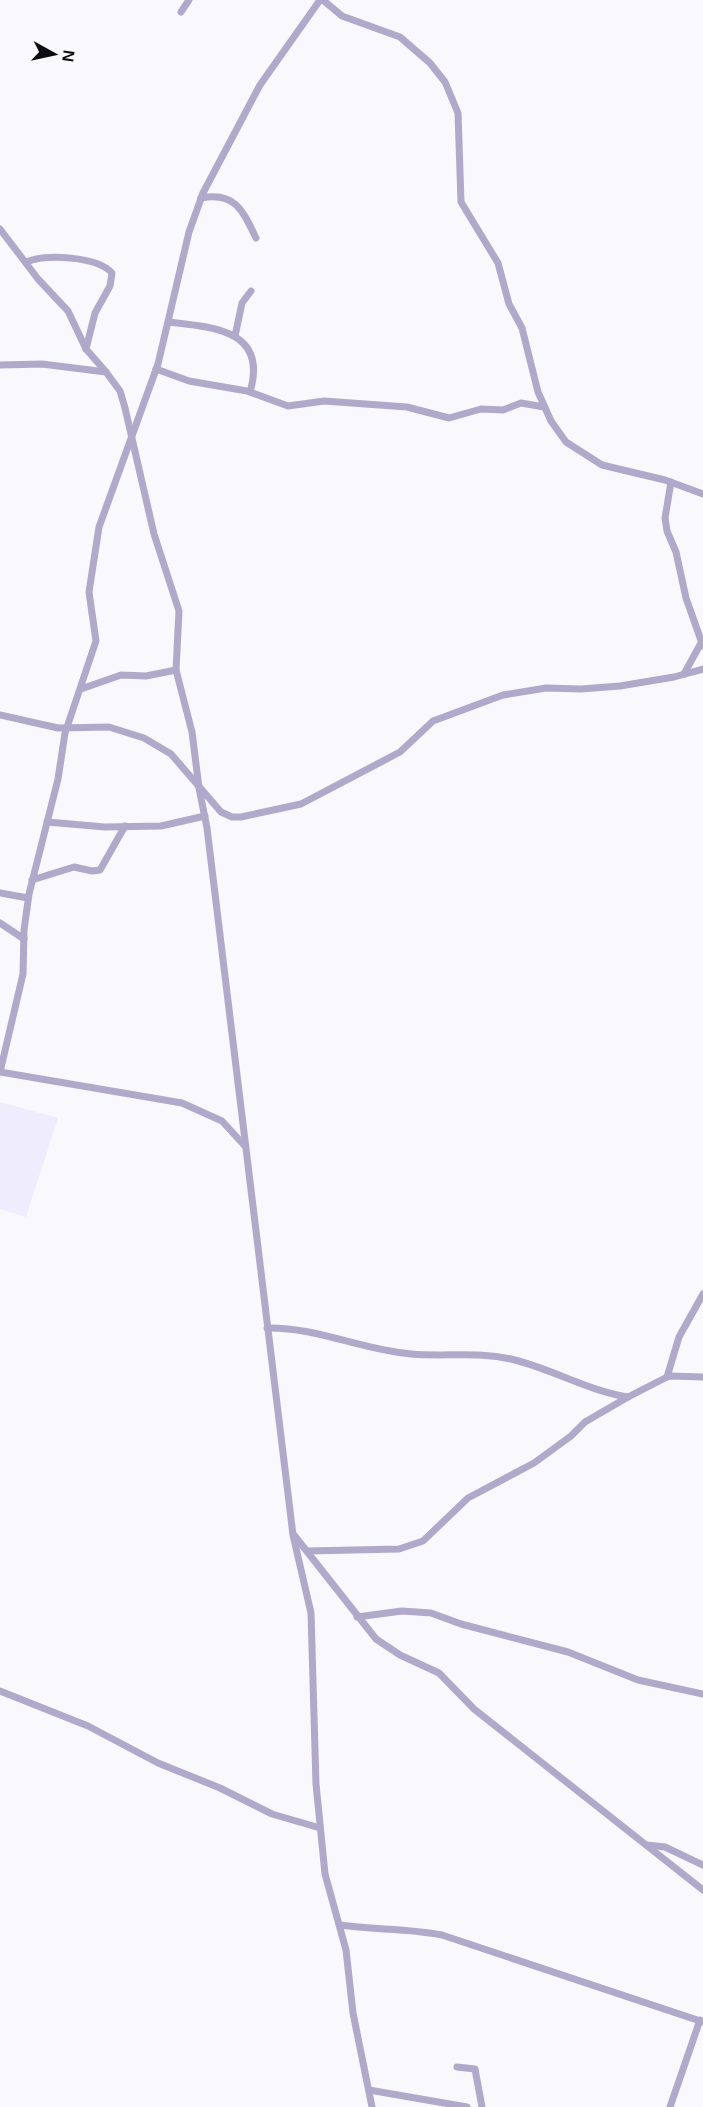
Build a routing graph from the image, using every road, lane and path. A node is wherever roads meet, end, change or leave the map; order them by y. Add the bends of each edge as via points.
1 (189, 0) edge
2 (322, 0) edge
3 (181, 12) dead end
4 (201, 198) junction
5 (0, 229) edge
6 (256, 238) dead end
7 (26, 262) junction
8 (251, 291) dead end
9 (169, 322) junction
10 (235, 336) junction
11 (86, 348) junction
12 (0, 365) edge
13 (156, 369) junction
14 (106, 372) junction
15 (250, 392) junction
16 (544, 407) junction
17 (132, 440) junction
18 (671, 482) junction
19 (703, 494) edge
20 (702, 644) edge
21 (703, 669) edge
22 (176, 670) junction
23 (683, 675) junction
24 (81, 689) junction
25 (0, 715) edge
26 (66, 729) junction
27 (199, 788) junction
28 (205, 816) junction
29 (47, 822) junction
30 (125, 826) junction
31 (32, 880) junction
32 (0, 893) edge
33 (28, 898) junction
34 (0, 923) edge
35 (24, 939) junction
36 (245, 1146) junction
37 (703, 1294) edge
38 (267, 1328) junction
39 (667, 1377) junction
40 (703, 1377) edge
41 (628, 1397) junction
42 (293, 1534) junction
43 (307, 1551) junction
44 (357, 1617) junction
45 (0, 1692) edge
46 (703, 1694) edge
47 (320, 1828) junction
48 (646, 1844) junction
49 (703, 1865) edge
50 (703, 1890) edge
51 (340, 1925) junction
52 (702, 2020) edge
53 (458, 2067) dead end
54 (369, 2090) junction
55 (372, 2107) edge
56 (467, 2107) edge
57 (482, 2107) edge
58 (670, 2107) edge

1 - 3 street
2 - 4 street via 250,101
2 - 16 street via 342,16 400,37 445,82 458,113 461,202 498,263 509,304 522,328
4 - 6 street via 216,195 231,200
4 - 9 street via 189,232
5 - 7 street
7 - 11 street via 68,311
7 - 11 street via 51,256 101,266 112,273 110,286 94,313
8 - 10 street via 242,303
9 - 10 street
9 - 13 street
10 - 15 street via 254,359
11 - 14 street
12 - 14 street via 42,364
13 - 15 street via 189,381
13 - 17 street via 137,415
14 - 17 street via 120,391
15 - 16 street via 288,406 324,401 407,407 442,418 481,409 503,410 521,403
16 - 18 street via 566,442 587,457 602,465
17 - 22 street via 154,534 178,604
17 - 24 street via 99,527 89,592 96,640
18 - 19 street
18 - 20 street via 666,531 676,552
20 - 23 street
21 - 23 street
22 - 24 street via 146,676 121,675
22 - 27 street via 192,732
23 - 27 street via 620,686 531,689 503,695 433,721 389,758 287,809 232,817 221,812
24 - 26 street
25 - 26 street
26 - 27 street via 101,726 144,738 171,754
26 - 29 street
27 - 28 street
28 - 30 street via 165,826
28 - 36 street
29 - 30 street
29 - 31 street
30 - 31 street via 100,870 74,867
31 - 33 street
32 - 33 street
33 - 35 street
34 - 35 street
35 - 36 street via 23,974 0,1072 182,1103 222,1121
36 - 38 street
37 - 39 street via 679,1337
38 - 41 street via 297,1330 411,1354 480,1353 523,1362
38 - 42 street
39 - 40 street
39 - 41 street
41 - 43 street via 585,1422 534,1463 468,1498 423,1541 399,1548
42 - 43 street
42 - 47 street via 311,1613
43 - 44 street
44 - 46 street via 402,1611 430,1613 568,1652 638,1680
44 - 48 street via 389,1648 439,1673 474,1710
45 - 47 street via 88,1726 272,1815
47 - 51 street via 325,1874
48 - 49 street via 665,1847
48 - 50 street
51 - 52 street via 442,1935
51 - 54 street
52 - 58 street
53 - 57 street via 475,2069
54 - 55 street
54 - 56 street

